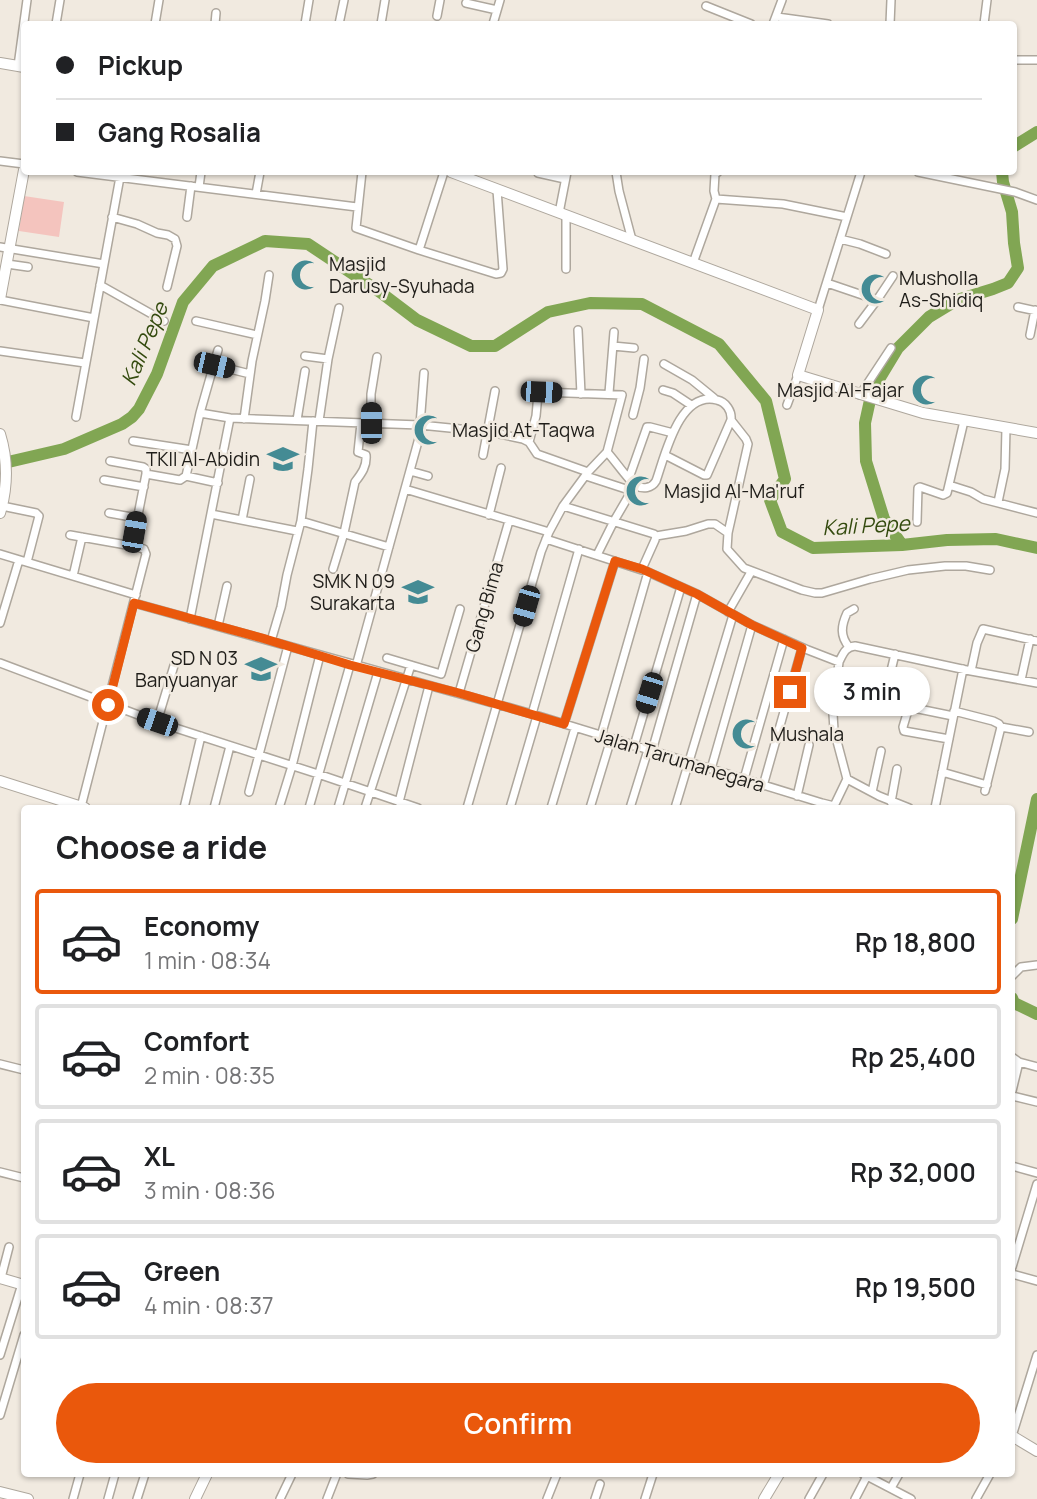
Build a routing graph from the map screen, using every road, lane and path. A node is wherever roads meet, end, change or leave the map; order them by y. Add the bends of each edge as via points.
1 (27, 0) edge
2 (60, 0) edge
3 (159, 0) edge
4 (309, 0) edge
5 (344, 0) edge
6 (385, 0) edge
7 (440, 0) edge
8 (500, 0) edge
9 (782, 0) edge
10 (891, 0) edge
11 (987, 0) edge
12 (466, 3) dead end
13 (706, 6) dead end
14 (497, 10) junction
15 (216, 13) dead end
16 (437, 16) dead end
17 (25, 21) edge
18 (56, 21) edge
19 (156, 21) edge
20 (215, 21) edge
21 (306, 21) edge
22 (340, 21) edge
23 (382, 21) edge
24 (494, 21) edge
25 (744, 21) edge
26 (775, 21) edge
27 (890, 21) edge
28 (984, 21) edge
29 (1017, 60) edge
30 (1037, 60) edge
31 (0, 63) edge
32 (21, 66) edge
33 (0, 161) edge
34 (21, 164) edge
35 (23, 175) edge
36 (103, 175) edge
37 (200, 175) edge
38 (259, 175) edge
39 (362, 175) edge
40 (443, 175) edge
41 (459, 175) edge
42 (566, 175) edge
43 (616, 175) edge
44 (715, 175) edge
45 (860, 175) edge
46 (933, 175) edge
47 (120, 177) junction
48 (195, 186) junction
49 (497, 190) junction
50 (256, 194) junction
51 (716, 199) junction
52 (1037, 200) edge
53 (357, 207) junction
54 (563, 214) junction
55 (112, 217) junction
56 (187, 217) dead end
57 (847, 217) junction
58 (840, 239) junction
59 (632, 240) junction
60 (5, 248) edge
61 (419, 250) junction
62 (886, 254) dead end
63 (693, 263) junction
64 (6, 264) junction
65 (104, 264) junction
66 (27, 267) dead end
67 (566, 269) dead end
68 (269, 275) dead end
69 (893, 276) dead end
70 (827, 283) junction
71 (100, 285) junction
72 (167, 287) dead end
73 (0, 300) edge
74 (877, 300) junction
75 (1018, 307) dead end
76 (339, 308) dead end
77 (818, 310) junction
78 (1036, 310) edge
79 (94, 318) junction
80 (164, 321) dead end
81 (196, 321) dead end
82 (859, 324) dead end
83 (578, 330) dead end
84 (614, 332) dead end
85 (257, 335) junction
86 (1030, 335) dead end
87 (613, 346) junction
88 (634, 348) dead end
89 (891, 348) dead end
90 (218, 350) dead end
91 (0, 351) edge
92 (305, 356) dead end
93 (377, 357) dead end
94 (328, 359) junction
95 (644, 359) dead end
96 (85, 363) junction
97 (664, 364) dead end
98 (214, 365) junction
99 (305, 371) dead end
100 (424, 373) dead end
101 (250, 374) junction
102 (797, 375) junction
103 (663, 390) dead end
104 (495, 391) dead end
105 (609, 393) junction
106 (581, 394) junction
107 (622, 395) junction
108 (862, 395) junction
109 (638, 397) junction
110 (714, 399) junction
111 (691, 405) junction
112 (787, 405) dead end
113 (200, 413) junction
114 (633, 415) dead end
115 (76, 417) dead end
116 (230, 418) junction
117 (244, 419) junction
118 (298, 420) junction
119 (732, 420) junction
120 (316, 421) junction
121 (964, 421) junction
122 (361, 423) junction
123 (371, 423) junction
124 (420, 425) junction
125 (1006, 428) junction
126 (488, 432) junction
127 (673, 433) junction
128 (1037, 433) edge
129 (2, 439) edge
130 (133, 441) dead end
131 (528, 442) junction
132 (192, 450) junction
133 (607, 452) junction
134 (483, 455) dead end
135 (665, 455) junction
136 (110, 461) dead end
137 (501, 468) dead end
138 (410, 471) junction
139 (146, 474) junction
140 (587, 474) junction
141 (186, 476) junction
142 (428, 476) dead end
143 (629, 478) junction
144 (250, 479) dead end
145 (104, 480) dead end
146 (218, 483) junction
147 (949, 485) junction
148 (144, 487) junction
149 (634, 488) junction
150 (405, 489) junction
151 (998, 502) junction
152 (563, 506) junction
153 (1, 509) edge
154 (109, 513) dead end
155 (1037, 513) edge
156 (211, 514) junction
157 (489, 515) junction
158 (137, 518) junction
159 (242, 520) junction
160 (301, 521) junction
161 (509, 521) junction
162 (614, 521) junction
163 (917, 522) dead end
164 (729, 528) junction
165 (297, 531) junction
166 (344, 533) junction
167 (70, 535) dead end
168 (548, 535) junction
169 (656, 536) junction
170 (82, 537) junction
171 (132, 546) junction
172 (389, 547) junction
173 (579, 550) junction
174 (0, 554) edge
175 (597, 555) junction
176 (23, 561) junction
177 (615, 561) junction
178 (333, 569) dead end
179 (990, 570) dead end
180 (645, 571) junction
181 (751, 572) junction
182 (73, 576) junction
183 (227, 586) dead end
184 (681, 587) junction
185 (697, 594) junction
186 (135, 599) junction
187 (460, 609) dead end
188 (854, 609) dead end
189 (730, 614) junction
190 (190, 619) junction
191 (0, 623) edge
192 (752, 625) junction
193 (218, 626) junction
194 (785, 639) junction
195 (1033, 640) edge
196 (271, 641) junction
197 (288, 646) junction
198 (849, 647) junction
199 (802, 648) junction
200 (895, 654) junction
201 (320, 655) junction
202 (387, 658) dead end
203 (176, 659) dead end
204 (839, 662) junction
205 (0, 663) edge
206 (353, 665) junction
207 (411, 665) junction
208 (962, 669) junction
209 (971, 671) junction
210 (378, 672) junction
211 (406, 680) junction
212 (1021, 680) junction
213 (1037, 683) edge
214 (429, 686) junction
215 (459, 693) junction
216 (886, 696) dead end
217 (108, 705) junction
218 (498, 705) junction
219 (954, 713) junction
220 (534, 715) junction
221 (157, 722) junction
222 (564, 724) junction
223 (1001, 727) junction
224 (575, 728) junction
225 (1029, 732) dead end
226 (201, 736) junction
227 (601, 736) junction
228 (611, 739) junction
229 (949, 739) junction
230 (808, 745) dead end
231 (230, 746) junction
232 (634, 746) junction
233 (650, 751) junction
234 (881, 751) dead end
235 (260, 755) junction
236 (689, 763) junction
237 (292, 766) junction
238 (711, 769) junction
239 (897, 769) dead end
240 (942, 772) junction
241 (318, 774) junction
242 (744, 779) junction
243 (847, 779) junction
244 (0, 781) edge
245 (346, 783) junction
246 (763, 786) junction
247 (249, 792) dead end
248 (371, 792) junction
249 (872, 792) junction
250 (797, 796) junction
251 (891, 802) junction
252 (397, 804) edge
253 (74, 805) edge
254 (84, 805) edge
255 (185, 805) edge
256 (215, 805) edge
257 (280, 805) edge
258 (310, 805) edge
259 (339, 805) edge
260 (366, 805) edge
261 (468, 805) edge
262 (511, 805) edge
263 (552, 805) edge
264 (591, 805) edge
265 (631, 805) edge
266 (676, 805) edge
267 (819, 805) edge
268 (835, 805) edge
269 (900, 805) edge
270 (936, 805) edge
271 (1037, 965) edge
272 (1015, 973) edge
273 (1015, 1059) edge
274 (1019, 1062) junction
275 (0, 1064) edge
276 (1037, 1067) edge
277 (21, 1069) edge
278 (1015, 1080) edge
279 (1015, 1094) edge
280 (1037, 1102) edge
281 (1015, 1167) edge
282 (0, 1172) edge
283 (1037, 1173) edge
284 (21, 1177) edge
285 (1037, 1184) edge
286 (9, 1247) dead end
287 (1015, 1257) edge
288 (1015, 1275) edge
289 (0, 1278) edge
290 (1037, 1281) edge
291 (21, 1283) edge
292 (21, 1290) edge
293 (21, 1343) edge
294 (0, 1354) edge
295 (1037, 1355) edge
296 (4, 1388) edge
297 (0, 1415) edge
298 (1015, 1426) edge
299 (1015, 1438) edge
300 (1037, 1451) edge
301 (79, 1477) edge
302 (114, 1477) edge
303 (144, 1477) edge
304 (206, 1477) edge
305 (291, 1477) edge
306 (336, 1477) edge
307 (556, 1477) edge
308 (652, 1477) edge
309 (777, 1477) edge
310 (821, 1477) edge
311 (864, 1477) edge
312 (869, 1477) edge
313 (897, 1477) edge
314 (988, 1477) edge
315 (600, 1484) dead end
316 (891, 1488) junction
317 (0, 1492) edge
318 (197, 1498) edge
319 (28, 1499) edge
320 (73, 1499) edge
321 (108, 1499) edge
322 (137, 1499) edge
323 (280, 1499) edge
324 (327, 1499) edge
325 (547, 1499) edge
326 (595, 1499) edge
327 (645, 1499) edge
328 (764, 1499) edge
329 (809, 1499) edge
330 (855, 1499) edge
331 (911, 1499) edge
332 (976, 1499) edge

1 - 17 street
2 - 18 street
3 - 19 street
4 - 21 street
5 - 22 street
6 - 23 street
7 - 16 street
8 - 14 street
9 - 26 street
10 - 27 street
11 - 28 street
12 - 14 street
13 - 25 street
14 - 24 street
15 - 20 street
29 - 30 street
31 - 32 street
33 - 34 street
35 - 60 street
36 - 47 street
37 - 48 street
38 - 50 street
39 - 53 street
40 - 61 street
41 - 49 street
42 - 54 street
43 - 59 street
44 - 51 street
45 - 57 street
46 - 52 street
47 - 48 street
47 - 55 street
48 - 50 street
48 - 56 street
49 - 54 street
49 - 61 street via 501,273
50 - 53 street
51 - 57 street via 783,204
51 - 63 street
53 - 61 street via 356,228
54 - 59 street
54 - 67 street
55 - 65 street
55 - 72 street via 175,239
57 - 58 street
58 - 62 street
58 - 70 street
59 - 63 street
60 - 64 street
60 - 65 street
63 - 77 street
64 - 66 street
64 - 73 street
65 - 71 street
68 - 85 street
69 - 74 street
70 - 74 street
70 - 77 street
71 - 79 street
71 - 80 street
73 - 79 street
74 - 82 street
75 - 78 street
76 - 94 street
77 - 102 street
78 - 86 street
79 - 96 street
81 - 85 street
83 - 106 street
84 - 87 street
85 - 101 street
87 - 88 street
87 - 105 street
89 - 108 street
90 - 98 street
91 - 96 street
92 - 94 street
93 - 123 street
94 - 120 street
95 - 109 street
96 - 115 street
97 - 110 street
98 - 101 street
98 - 113 street
99 - 118 street
100 - 124 street
101 - 117 street
102 - 108 street
102 - 112 street
103 - 111 street
104 - 126 street
105 - 106 street
105 - 107 street
106 - 131 street via 538,394
107 - 109 street
107 - 133 street
108 - 121 street
109 - 114 street
110 - 111 street
110 - 119 street via 729,408
111 - 127 street
113 - 116 street
113 - 132 street
116 - 117 street
116 - 146 street
117 - 118 street
118 - 120 street
119 - 135 street via 707,475
119 - 164 street via 748,443
120 - 122 street
120 - 160 street
121 - 125 street
121 - 147 street
122 - 123 street
122 - 166 street via 358,452 366,454 366,466 355,482
123 - 124 street
124 - 126 street
124 - 138 street
125 - 128 street
125 - 151 street
126 - 131 street
126 - 134 street
127 - 135 street
127 - 143 street via 647,428
129 - 153 street via 6,470
130 - 132 street
131 - 140 street via 537,454
132 - 141 street
133 - 140 street
133 - 143 street
135 - 149 street via 654,485
136 - 139 street via 143,467
137 - 157 street
138 - 142 street
138 - 150 street
139 - 141 street via 180,480
139 - 148 street
140 - 149 street
140 - 152 street
141 - 146 street
143 - 149 street
144 - 159 street
145 - 148 street
146 - 156 street
147 - 151 street
147 - 163 street via 943,495 918,488
148 - 158 street
149 - 162 street
150 - 157 street
150 - 172 street
151 - 155 street
152 - 162 street
152 - 168 street
153 - 176 street via 39,516
154 - 158 street
156 - 159 street
156 - 190 street
157 - 161 street
158 - 171 street
159 - 165 street
160 - 165 street
160 - 166 street
161 - 168 street
161 - 215 street, Gang Bima
162 - 169 street
162 - 175 street
164 - 169 street via 708,523
164 - 181 street via 727,546
165 - 196 street
166 - 172 street
166 - 178 street
167 - 170 street
168 - 173 street
168 - 218 street
169 - 180 street
170 - 171 street
170 - 182 street
171 - 186 street via 146,552
172 - 206 street
173 - 175 street
173 - 220 street
174 - 176 street, Jalan Tarumanegara
175 - 177 street
176 - 182 street, Jalan Tarumanegara
176 - 191 street
177 - 180 street
177 - 222 street
179 - 181 street via 956,566 908,570 819,593
180 - 184 street
180 - 227 street
181 - 189 street
182 - 186 street, Jalan Tarumanegara
183 - 193 street
184 - 185 street
184 - 232 street
185 - 189 street
185 - 233 street
186 - 190 street, Jalan Tarumanegara
186 - 217 street
187 - 207 street via 440,674
188 - 198 street via 847,613 843,629
189 - 192 street
189 - 236 street
190 - 193 street, Jalan Tarumanegara
192 - 194 street
192 - 238 street
193 - 196 street, Jalan Tarumanegara
194 - 199 street
194 - 242 street
195 - 209 street via 982,629
195 - 212 street
196 - 197 street, Jalan Tarumanegara
197 - 201 street, Jalan Tarumanegara
197 - 235 street
198 - 200 street
198 - 204 street
199 - 204 street
199 - 246 street
200 - 208 street
200 - 216 street
201 - 206 street, Jalan Tarumanegara
201 - 237 street
202 - 207 street
203 - 221 street
204 - 243 street via 834,730
205 - 217 street
206 - 210 street, Jalan Tarumanegara
206 - 241 street
207 - 211 street
208 - 209 street
208 - 219 street
209 - 212 street
210 - 211 street, Jalan Tarumanegara
210 - 245 street
211 - 214 street, Jalan Tarumanegara
211 - 248 street
212 - 213 street
214 - 215 street, Jalan Tarumanegara
214 - 252 street
215 - 218 street, Jalan Tarumanegara
217 - 221 street
217 - 254 street
218 - 220 street, Jalan Tarumanegara
218 - 261 street
219 - 223 street
219 - 229 street
219 - 229 street via 909,707 903,727 904,731
220 - 222 street, Jalan Tarumanegara
220 - 262 street
221 - 226 street
222 - 224 street, Jalan Tarumanegara
223 - 225 street
223 - 240 street via 986,788
224 - 227 street, Jalan Tarumanegara
224 - 263 street
226 - 231 street
226 - 255 street
227 - 228 street, Jalan Tarumanegara
228 - 232 street, Jalan Tarumanegara
228 - 264 street
229 - 240 street
230 - 250 street
231 - 235 street
231 - 256 street
232 - 233 street, Jalan Tarumanegara
233 - 236 street, Jalan Tarumanegara
233 - 265 street
234 - 249 street
235 - 237 street
235 - 247 street
236 - 238 street, Jalan Tarumanegara
236 - 266 street
237 - 241 street
237 - 257 street
238 - 242 street, Jalan Tarumanegara
239 - 251 street
240 - 270 street
241 - 245 street
241 - 258 street
242 - 246 street, Jalan Tarumanegara
243 - 249 street
243 - 268 street
244 - 253 street
245 - 248 street
245 - 259 street
246 - 250 street, Jalan Tarumanegara
248 - 252 street
248 - 260 street
249 - 251 street
250 - 267 street, Jalan Tarumanegara
251 - 269 street
271 - 272 street via 1021,967
273 - 274 street
274 - 276 street
274 - 278 street
275 - 277 street
279 - 280 street
281 - 283 street
282 - 284 street
285 - 287 street
286 - 289 street
288 - 290 street
289 - 291 street
292 - 294 street
293 - 296 street
295 - 298 street
296 - 297 street
299 - 300 street
301 - 320 street
302 - 321 street
303 - 322 street
304 - 318 street
305 - 323 street
306 - 324 street
307 - 325 street
308 - 327 street
309 - 328 street
310 - 329 street
311 - 330 street
312 - 316 street
313 - 316 street
314 - 332 street
315 - 326 street
316 - 331 street
317 - 319 street

